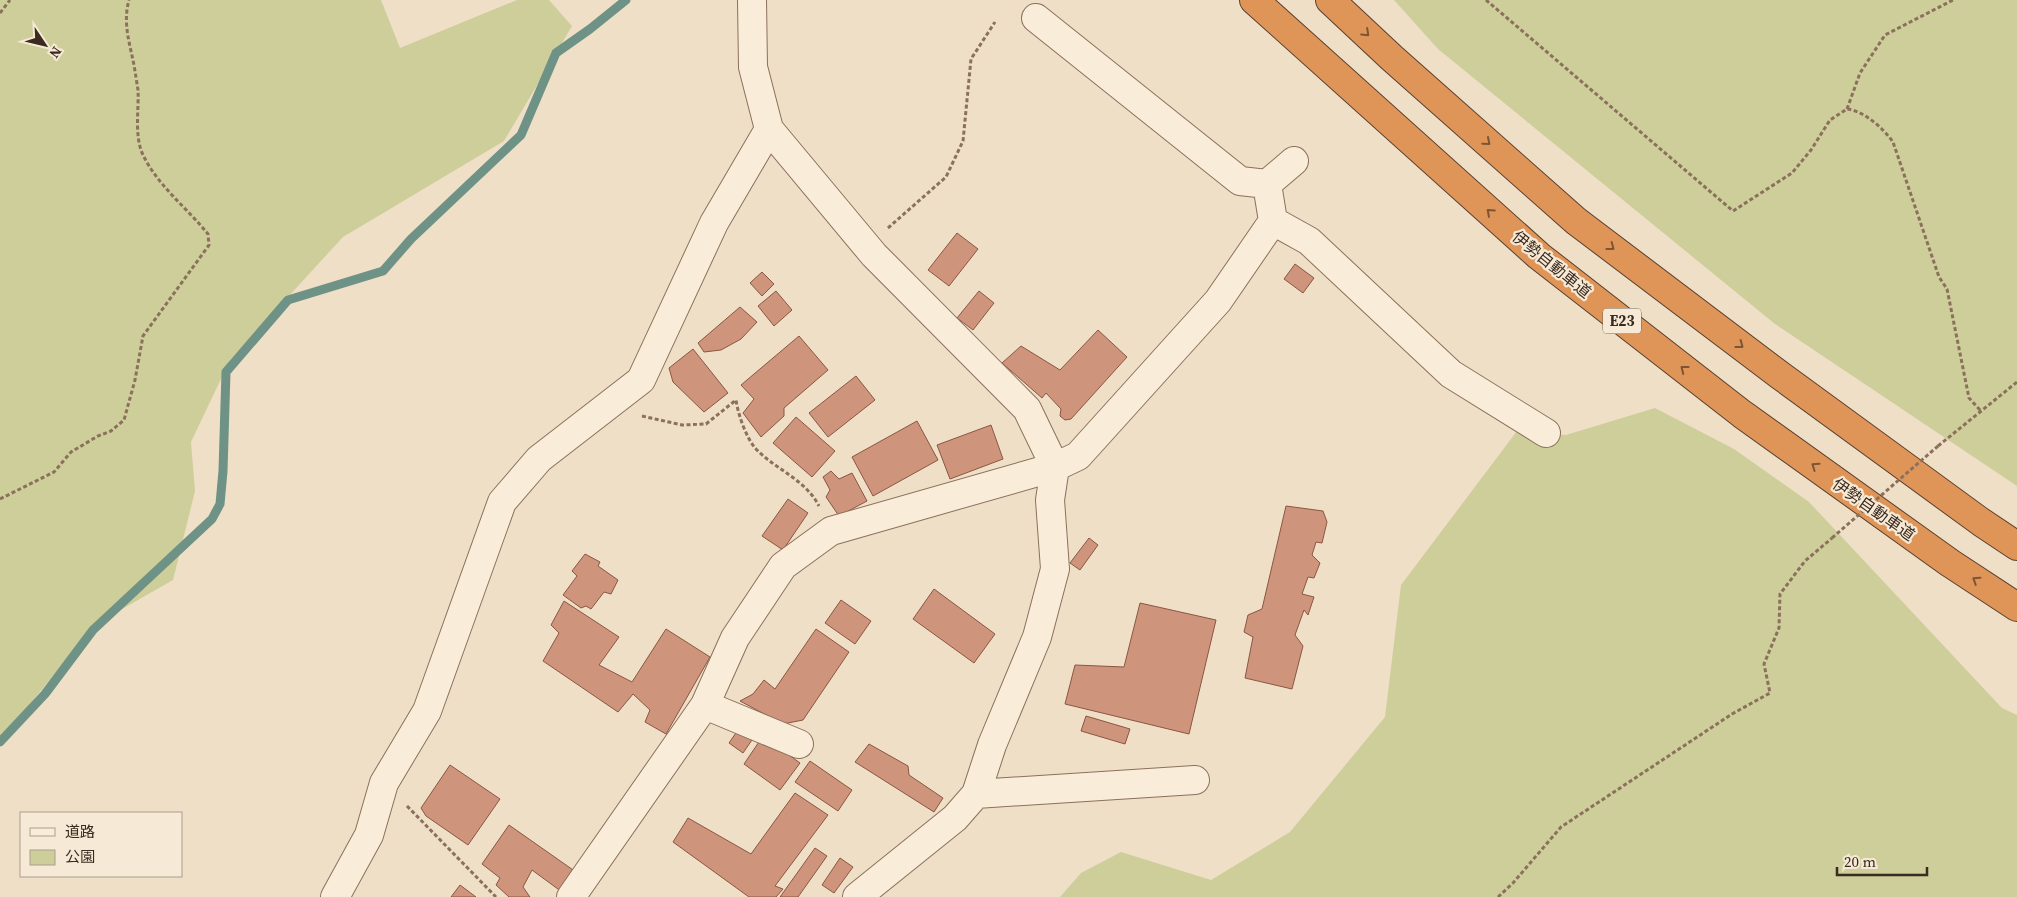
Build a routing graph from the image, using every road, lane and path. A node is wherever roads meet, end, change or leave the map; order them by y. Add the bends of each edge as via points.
1 (10, 0) edge
2 (129, 0) edge
3 (752, 0) edge
4 (1254, 0) edge
5 (1330, 0) edge
6 (1486, 0) edge
7 (1953, 0) edge
8 (0, 13) edge
9 (1036, 18) dead end
10 (995, 22) dead end
11 (1846, 109) junction
12 (769, 129) junction
13 (1294, 161) dead end
14 (1267, 184) junction
15 (1273, 221) junction
16 (874, 254) junction
17 (2017, 382) edge
18 (1981, 411) junction
19 (636, 415) dead end
20 (1546, 433) dead end
21 (1055, 467) junction
22 (0, 499) edge
23 (831, 531) junction
24 (2017, 546) edge
25 (2017, 607) edge
26 (705, 705) junction
27 (799, 744) dead end
28 (1194, 780) dead end
29 (384, 783) junction
30 (976, 794) junction
31 (335, 897) edge
32 (496, 897) edge
33 (571, 897) edge
34 (857, 897) edge
35 (1498, 897) edge

1 - 8 path
2 - 22 path via 125,13 127,39 138,90 136,118 142,154 162,184 208,234 209,245 143,336 124,420 111,431 71,452 54,472
3 - 12 street via 753,67
25 -> 4 highway, 伊勢自動車道 / E23 via 1742,414 1539,256
5 -> 24 highway via 1576,221 1780,376
6 - 11 path via 1733,211 1792,173 1830,120
7 - 11 path via 1885,35 1860,73
9 - 14 street via 1240,181
10 - 16 path via 971,59 963,141 946,177 887,229
11 - 18 path via 1885,130 1893,142 1939,277 1946,289 1969,398
12 - 16 street
12 - 29 street via 714,223 641,380 539,459 502,502 427,711
13 - 14 street
14 - 15 street
15 - 20 street via 1309,241 1451,374
15 - 21 street via 1218,301 1078,456
16 - 21 street via 1028,409
17 - 18 path
18 - 35 path, bridge via 1805,562 1780,594 1779,628 1764,664 1770,693 1732,714 1561,827
19 - 23 path via 682,425 706,424 736,400 738,414 756,448 812,493
21 - 23 street
21 - 30 street via 1050,500 1056,569 1037,637 992,745
23 - 26 street via 784,566 735,638
26 - 27 street
26 - 33 street
28 - 30 street
29 - 31 street via 369,835
29 - 32 path
30 - 34 street via 955,818

